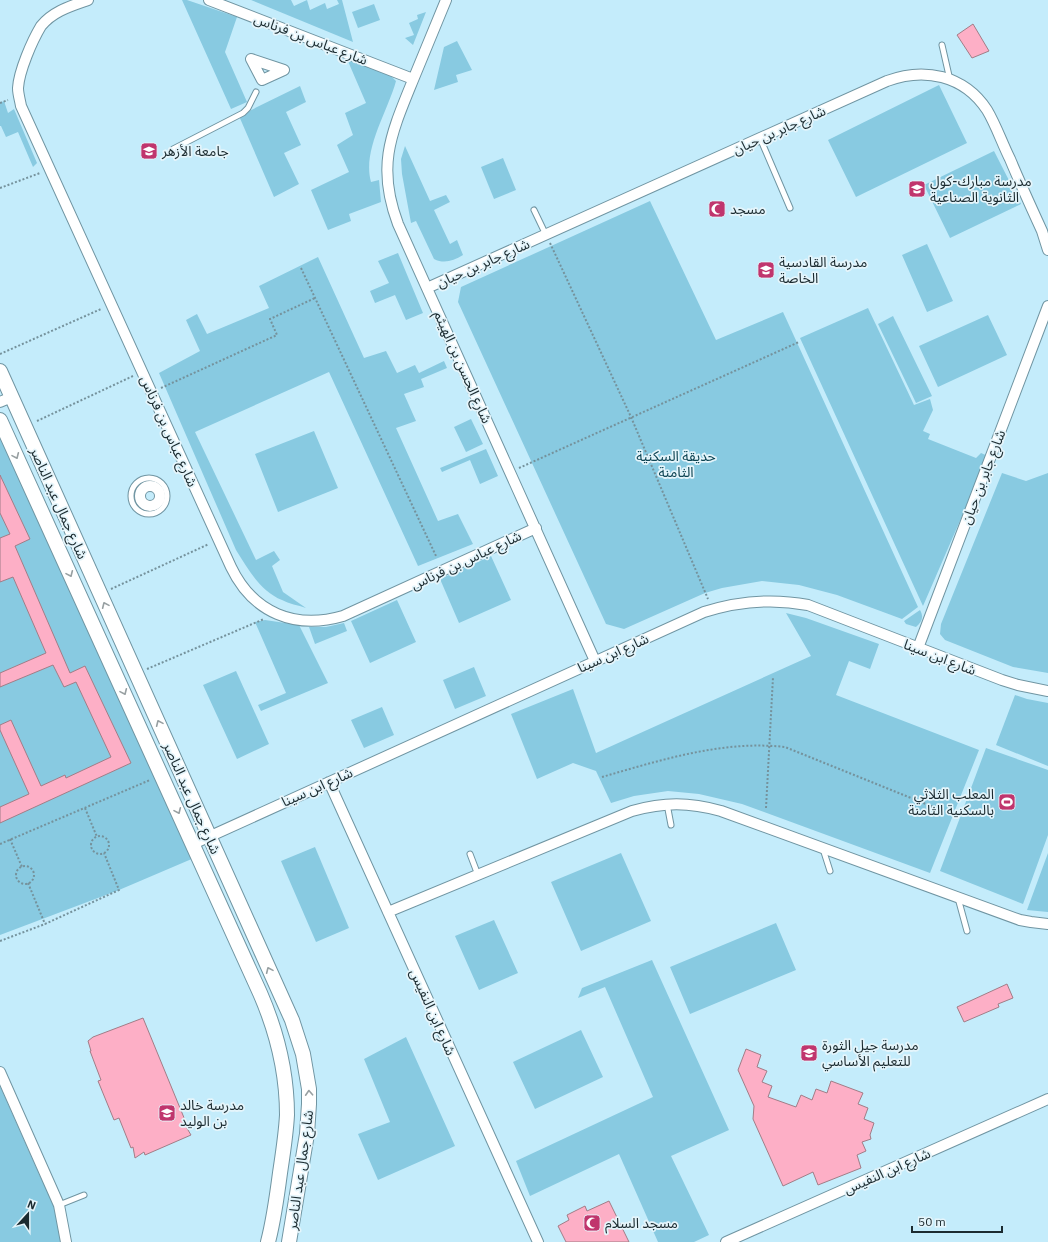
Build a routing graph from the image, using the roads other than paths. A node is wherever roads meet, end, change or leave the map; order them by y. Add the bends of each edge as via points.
1 (88, 0) edge
2 (209, 0) edge
3 (446, 0) edge
4 (942, 45) dead end
5 (414, 79) junction
6 (950, 80) junction
7 (256, 92) dead end
8 (760, 138) junction
9 (173, 149) dead end
10 (790, 208) dead end
11 (534, 210) dead end
12 (546, 235) junction
13 (1048, 250) edge
14 (427, 288) junction
15 (1048, 306) edge
16 (0, 371) edge
17 (6, 399) edge
18 (0, 420) edge
19 (156, 513) joint
20 (536, 528) junction
21 (918, 648) junction
22 (596, 661) junction
23 (1048, 691) edge
24 (328, 782) junction
25 (667, 804) junction
26 (672, 825) dead end
27 (209, 836) junction
28 (192, 844) junction
29 (822, 848) junction
30 (470, 854) dead end
31 (830, 871) dead end
32 (478, 875) junction
33 (958, 897) junction
34 (388, 912) junction
35 (1048, 924) edge
36 (967, 931) dead end
37 (0, 1072) edge
38 (1048, 1099) edge
39 (84, 1195) dead end
40 (59, 1205) junction
41 (66, 1242) edge
42 (268, 1242) edge
43 (289, 1242) edge
44 (538, 1242) edge
45 (726, 1242) edge

1 - 20 street, شارع عباس بن فرناس via 59,11 45,20 19,78 21,106 218,540 242,586 257,602 276,614 309,621 327,620 343,616
2 - 5 street, شارع عباس بن فرناس
3 - 5 street, شارع الحسن بن الهيثم
4 - 6 lane
5 - 14 street, شارع الحسن بن الهيثم via 391,138 388,152 388,181 398,224
6 - 8 street, شارع جابر بن حيان via 920,74 898,77
6 - 13 street, شارع جابر بن حيان via 972,93 987,110
7 - 9 lane via 243,113
8 - 10 lane
8 - 12 street, شارع جابر بن حيان
11 - 12 lane
12 - 14 street, شارع جابر بن حيان
14 - 20 street, شارع الحسن بن الهيثم
15 - 21 street, شارع جابر بن حيان
16 - 17 main road, شارع جمال عبد الناصر
27 -> 17 main road, شارع جمال عبد الناصر via 25,426
18 -> 28 main road, شارع جمال عبد الناصر
19 - 19 lane via 165,505 164,487 154,479 142,480 133,488 131,500 143,514
20 - 22 street, شارع الحسن بن الهيثم
21 - 22 street, شارع ابن سينا via 808,606 778,601 747,602 713,609
21 - 23 street, شارع ابن سينا via 1002,680
22 - 24 street, شارع ابن سينا
24 - 27 street, شارع ابن سينا
24 - 34 street, شارع ابن النفيس
25 - 26 lane
25 - 29 street via 706,807
25 - 32 street via 632,811
27 - 28 street, شارع ابن سينا
43 -> 27 main road, شارع جمال عبد الناصر via 309,1119 309,1089 304,1059 292,1020
28 - 42 main road, شارع جمال عبد الناصر via 268,1012 281,1052 286,1122 275,1214
29 - 31 lane
29 - 33 street
30 - 32 lane
32 - 34 street
33 - 35 street via 1020,920
33 - 36 lane
34 - 44 street, شارع ابن النفيس
37 - 40 street
38 - 45 street, شارع ابن النفيس
39 - 40 lane
40 - 41 street

